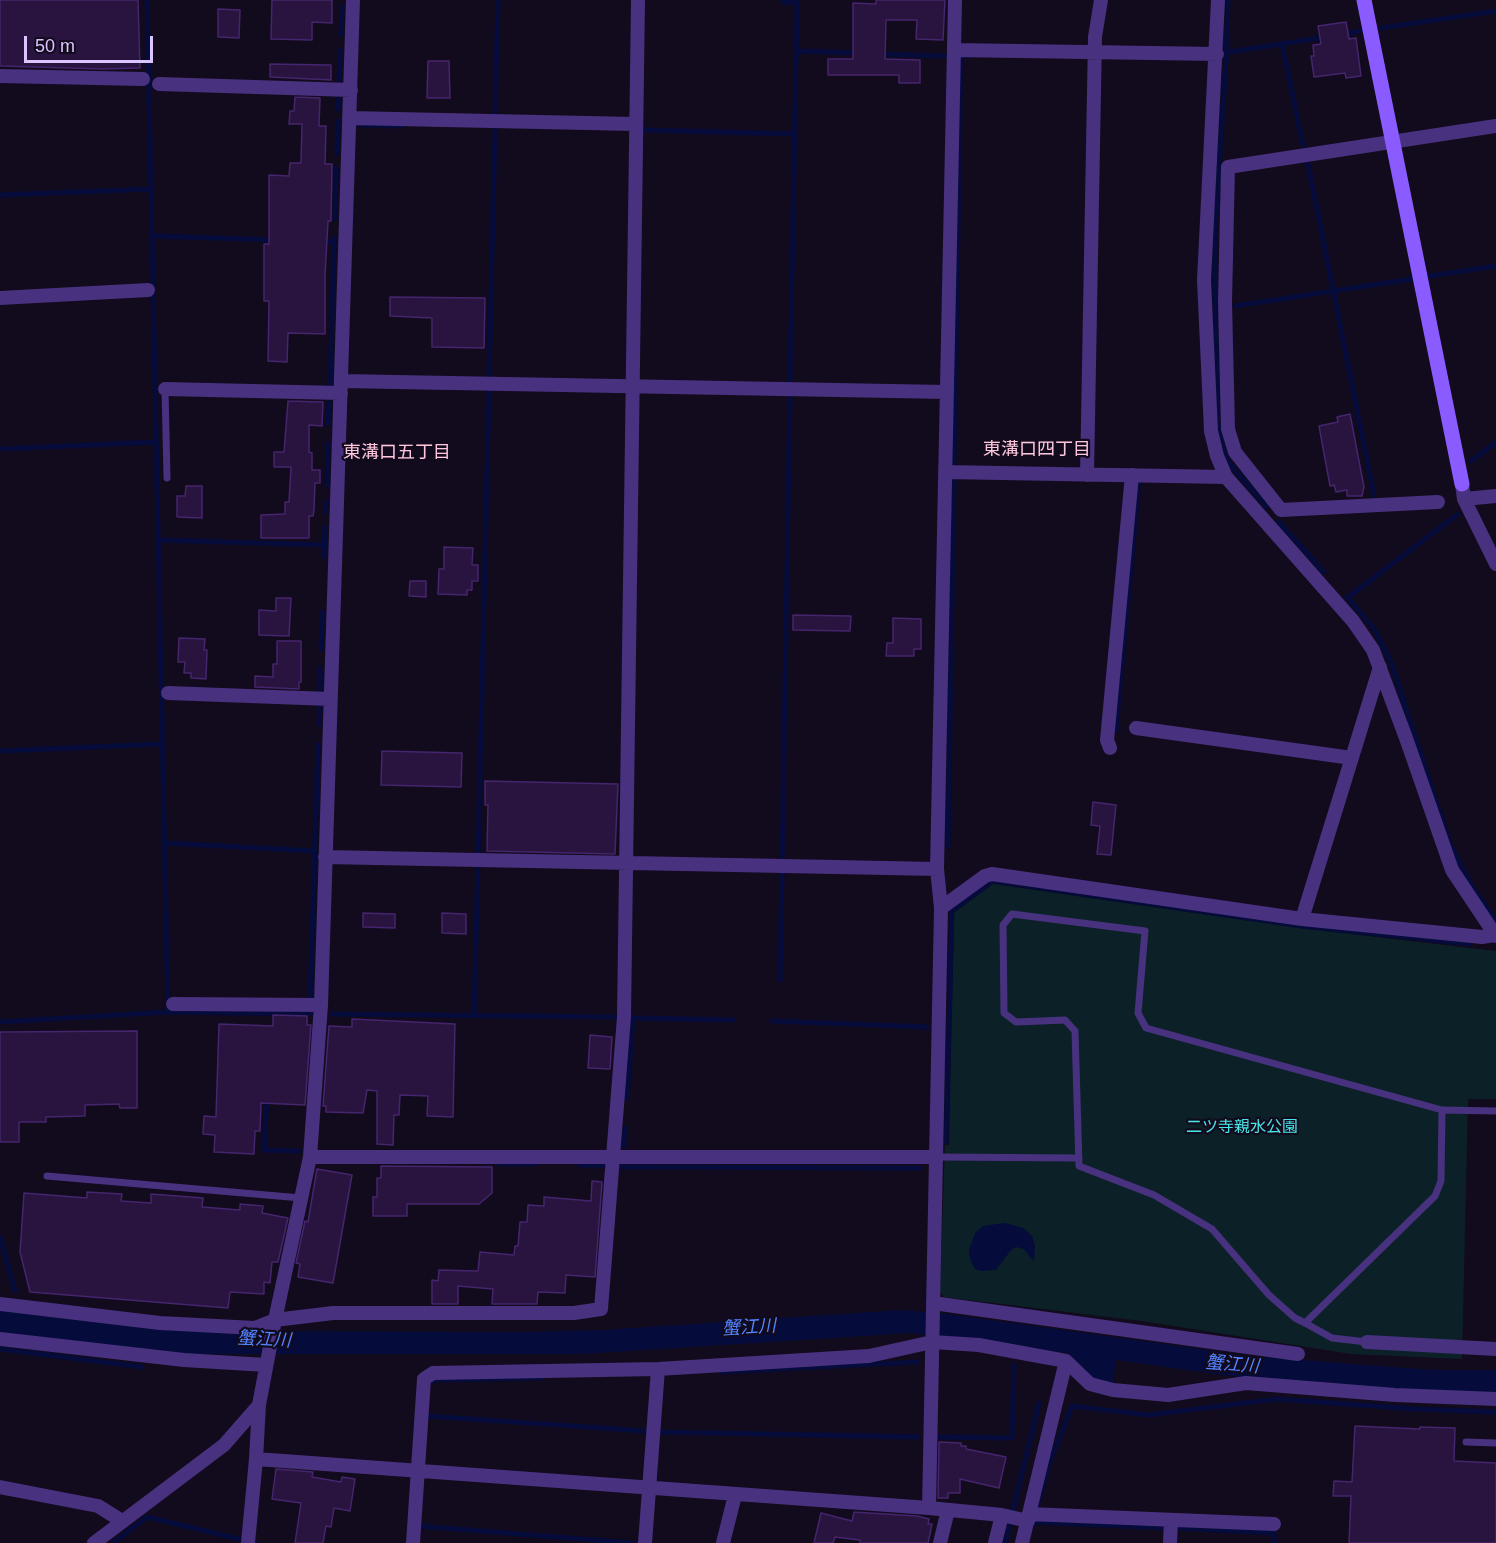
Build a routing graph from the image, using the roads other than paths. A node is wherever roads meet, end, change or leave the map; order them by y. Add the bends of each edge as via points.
1 (353, 0) edge
2 (638, 0) edge
3 (955, 0) edge
4 (1101, 0) edge
5 (1218, 0) edge
6 (1364, 0) edge
7 (954, 50) junction
8 (1095, 52) junction
9 (1217, 54) junction
10 (0, 76) edge
11 (143, 79) dead end
12 (159, 84) dead end
13 (351, 90) junction
14 (350, 118) junction
15 (635, 124) junction
16 (1496, 126) edge
17 (1394, 142) junction
18 (148, 290) dead end
19 (0, 298) edge
20 (633, 386) junction
21 (341, 387) junction
22 (165, 389) joint
23 (947, 392) junction
24 (945, 472) junction
25 (1087, 475) junction
26 (1132, 476) junction
27 (1226, 477) junction
28 (167, 478) dead end
29 (1463, 491) junction
30 (1496, 496) edge
31 (1438, 502) dead end
32 (1496, 564) edge
33 (1380, 667) junction
34 (168, 693) dead end
35 (330, 699) junction
36 (1136, 728) dead end
37 (1110, 747) dead end
38 (1352, 758) junction
39 (326, 857) junction
40 (626, 864) junction
41 (937, 870) junction
42 (940, 908) junction
43 (1302, 919) junction
44 (1496, 935) edge
45 (173, 1004) dead end
46 (321, 1005) junction
47 (1442, 1110) junction
48 (1496, 1111) edge
49 (613, 1156) junction
50 (310, 1157) junction
51 (936, 1157) junction
52 (1078, 1158) junction
53 (47, 1176) dead end
54 (301, 1198) junction
55 (933, 1303) junction
56 (0, 1304) edge
57 (1305, 1323) junction
58 (274, 1324) junction
59 (0, 1339) edge
60 (932, 1342) junction
61 (1367, 1342) joint
62 (1496, 1349) edge
63 (1298, 1354) dead end
64 (267, 1361) junction
65 (1066, 1361) junction
66 (658, 1369) junction
67 (1496, 1399) edge
68 (259, 1405) junction
69 (1466, 1442) dead end
70 (1496, 1443) edge
71 (256, 1459) junction
72 (418, 1471) junction
73 (0, 1487) edge
74 (650, 1489) junction
75 (735, 1495) junction
76 (929, 1508) junction
77 (948, 1510) junction
78 (1004, 1515) junction
79 (1026, 1518) junction
80 (1171, 1520) junction
81 (122, 1521) junction
82 (1274, 1524) dead end
83 (94, 1543) edge
84 (248, 1543) edge
85 (412, 1543) edge
86 (645, 1543) edge
87 (723, 1543) edge
88 (940, 1543) edge
89 (995, 1543) edge
90 (1022, 1543) edge
91 (1170, 1543) edge

1 - 13 street
2 - 15 street
3 - 7 street
4 - 8 street
5 - 9 street
6 - 17 street
7 - 8 street
7 - 23 street
8 - 9 street
8 - 25 street
9 - 27 street via 1204,280 1211,431
10 - 11 street
12 - 13 street
13 - 14 street
14 - 15 street
14 - 21 street
15 - 20 street
16 - 17 street
17 - 29 street
17 - 31 street via 1228,167 1228,429 1235,452 1281,510
18 - 19 street
20 - 21 street
20 - 23 street
20 - 40 street
21 - 22 street
21 - 35 street
22 - 28 lane
23 - 24 street
24 - 25 street
24 - 41 street
25 - 26 street
26 - 27 street
26 - 37 street via 1107,740
27 - 33 street via 1353,621
29 - 30 street
29 - 32 street
33 - 38 street
33 - 44 street via 1452,870
34 - 35 street
35 - 39 street
36 - 38 street
38 - 43 street
39 - 40 street
39 - 46 street
40 - 41 street
40 - 49 street via 624,1017
41 - 42 street
42 - 43 street via 992,874
42 - 51 street
43 - 44 street via 1482,937
45 - 46 street
46 - 50 street
47 - 48 lane
47 - 52 lane via 1146,1028 1138,1013 1145,931 1012,914 1003,925 1004,1013 1016,1022 1065,1020 1075,1031
47 - 57 lane via 1441,1181 1435,1196
49 - 50 street
49 - 51 street
49 - 58 street via 600,1309 574,1313 333,1313
50 - 54 street
51 - 52 lane
51 - 55 street
52 - 57 lane via 1079,1166 1154,1196 1212,1229 1269,1295
53 - 54 lane
54 - 58 street
55 - 60 street
55 - 63 street
56 - 58 street via 160,1323 255,1328
57 - 61 lane via 1332,1338
58 - 64 street
59 - 64 street via 184,1360
60 - 65 street via 979,1345
60 - 66 street via 869,1356
60 - 76 street
61 - 62 street
64 - 68 street
65 - 67 street via 1090,1384 1168,1395 1246,1383
65 - 79 street
66 - 72 street via 433,1373 424,1379
66 - 74 street
68 - 71 street
68 - 81 street via 224,1445
69 - 70 lane
71 - 72 street
71 - 84 street
72 - 74 street
72 - 85 street
73 - 81 street via 98,1506
74 - 75 street
74 - 86 street
75 - 76 street
75 - 87 street
76 - 77 street
77 - 78 street
77 - 88 street
78 - 79 street
78 - 89 street
79 - 80 street
79 - 90 street
80 - 82 street
80 - 91 street
81 - 83 street

